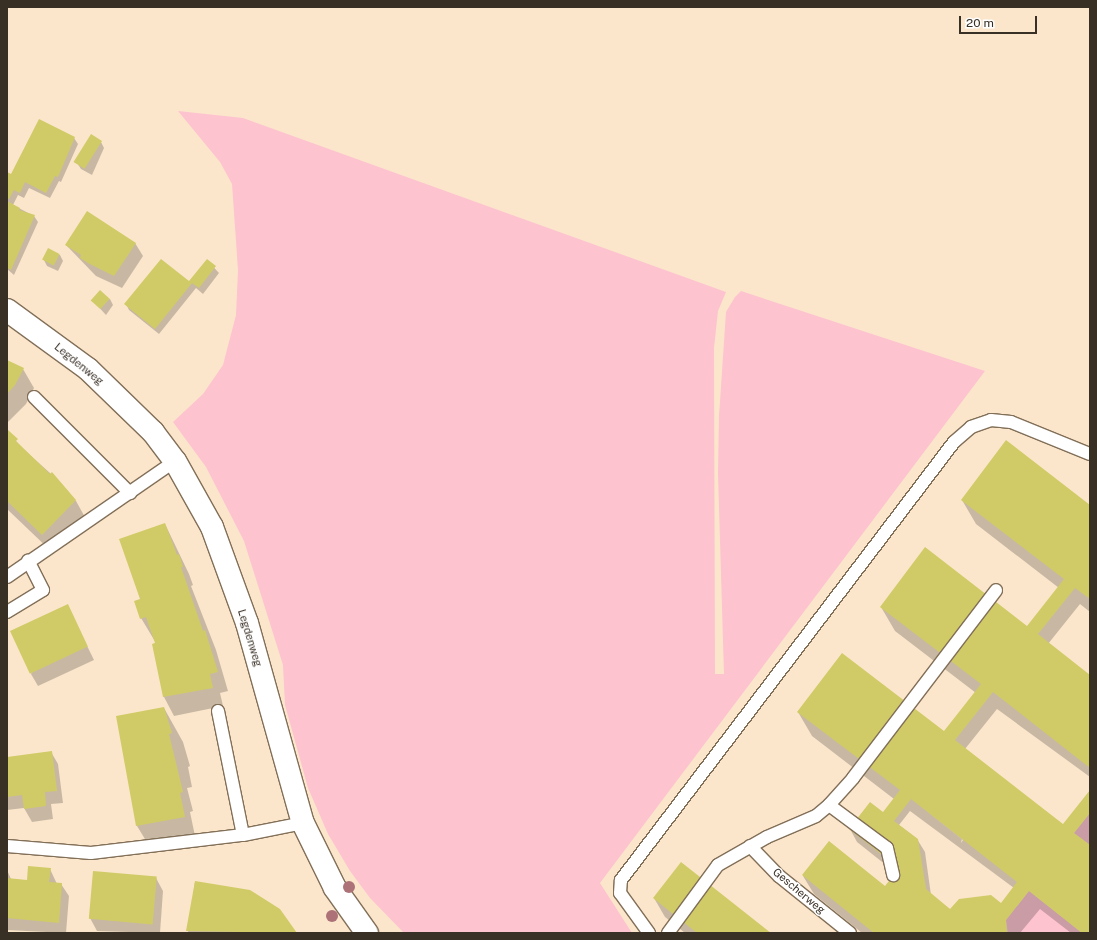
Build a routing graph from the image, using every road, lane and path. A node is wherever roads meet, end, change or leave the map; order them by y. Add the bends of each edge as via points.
1 (7, 310) edge
2 (34, 397) dead end
3 (1090, 454) edge
4 (175, 462) junction
5 (130, 493) junction
6 (28, 561) junction
7 (7, 577) edge
8 (996, 590) dead end
9 (7, 612) edge
10 (218, 711) dead end
11 (829, 805) junction
12 (302, 823) junction
13 (243, 835) junction
14 (7, 846) edge
15 (750, 846) junction
16 (894, 875) dead end
17 (367, 933) edge
18 (649, 933) edge
19 (668, 933) edge
20 (850, 933) edge

1 - 4 street, Legdenweg via 88,369 153,432
2 - 5 lane
3 - 18 lane via 1011,422 991,420 971,427 954,442 621,880 620,893
4 - 5 lane
4 - 12 street, Legdenweg via 212,527 247,624
5 - 6 lane
6 - 7 lane
6 - 9 lane via 43,590
8 - 11 lane via 854,778
10 - 13 lane
11 - 15 lane via 816,816
11 - 16 lane via 888,848
12 - 13 lane
12 - 17 street, Legdenweg via 335,888
13 - 14 lane via 91,853
15 - 19 lane via 718,865
15 - 20 lane, Gescherweg via 779,876

